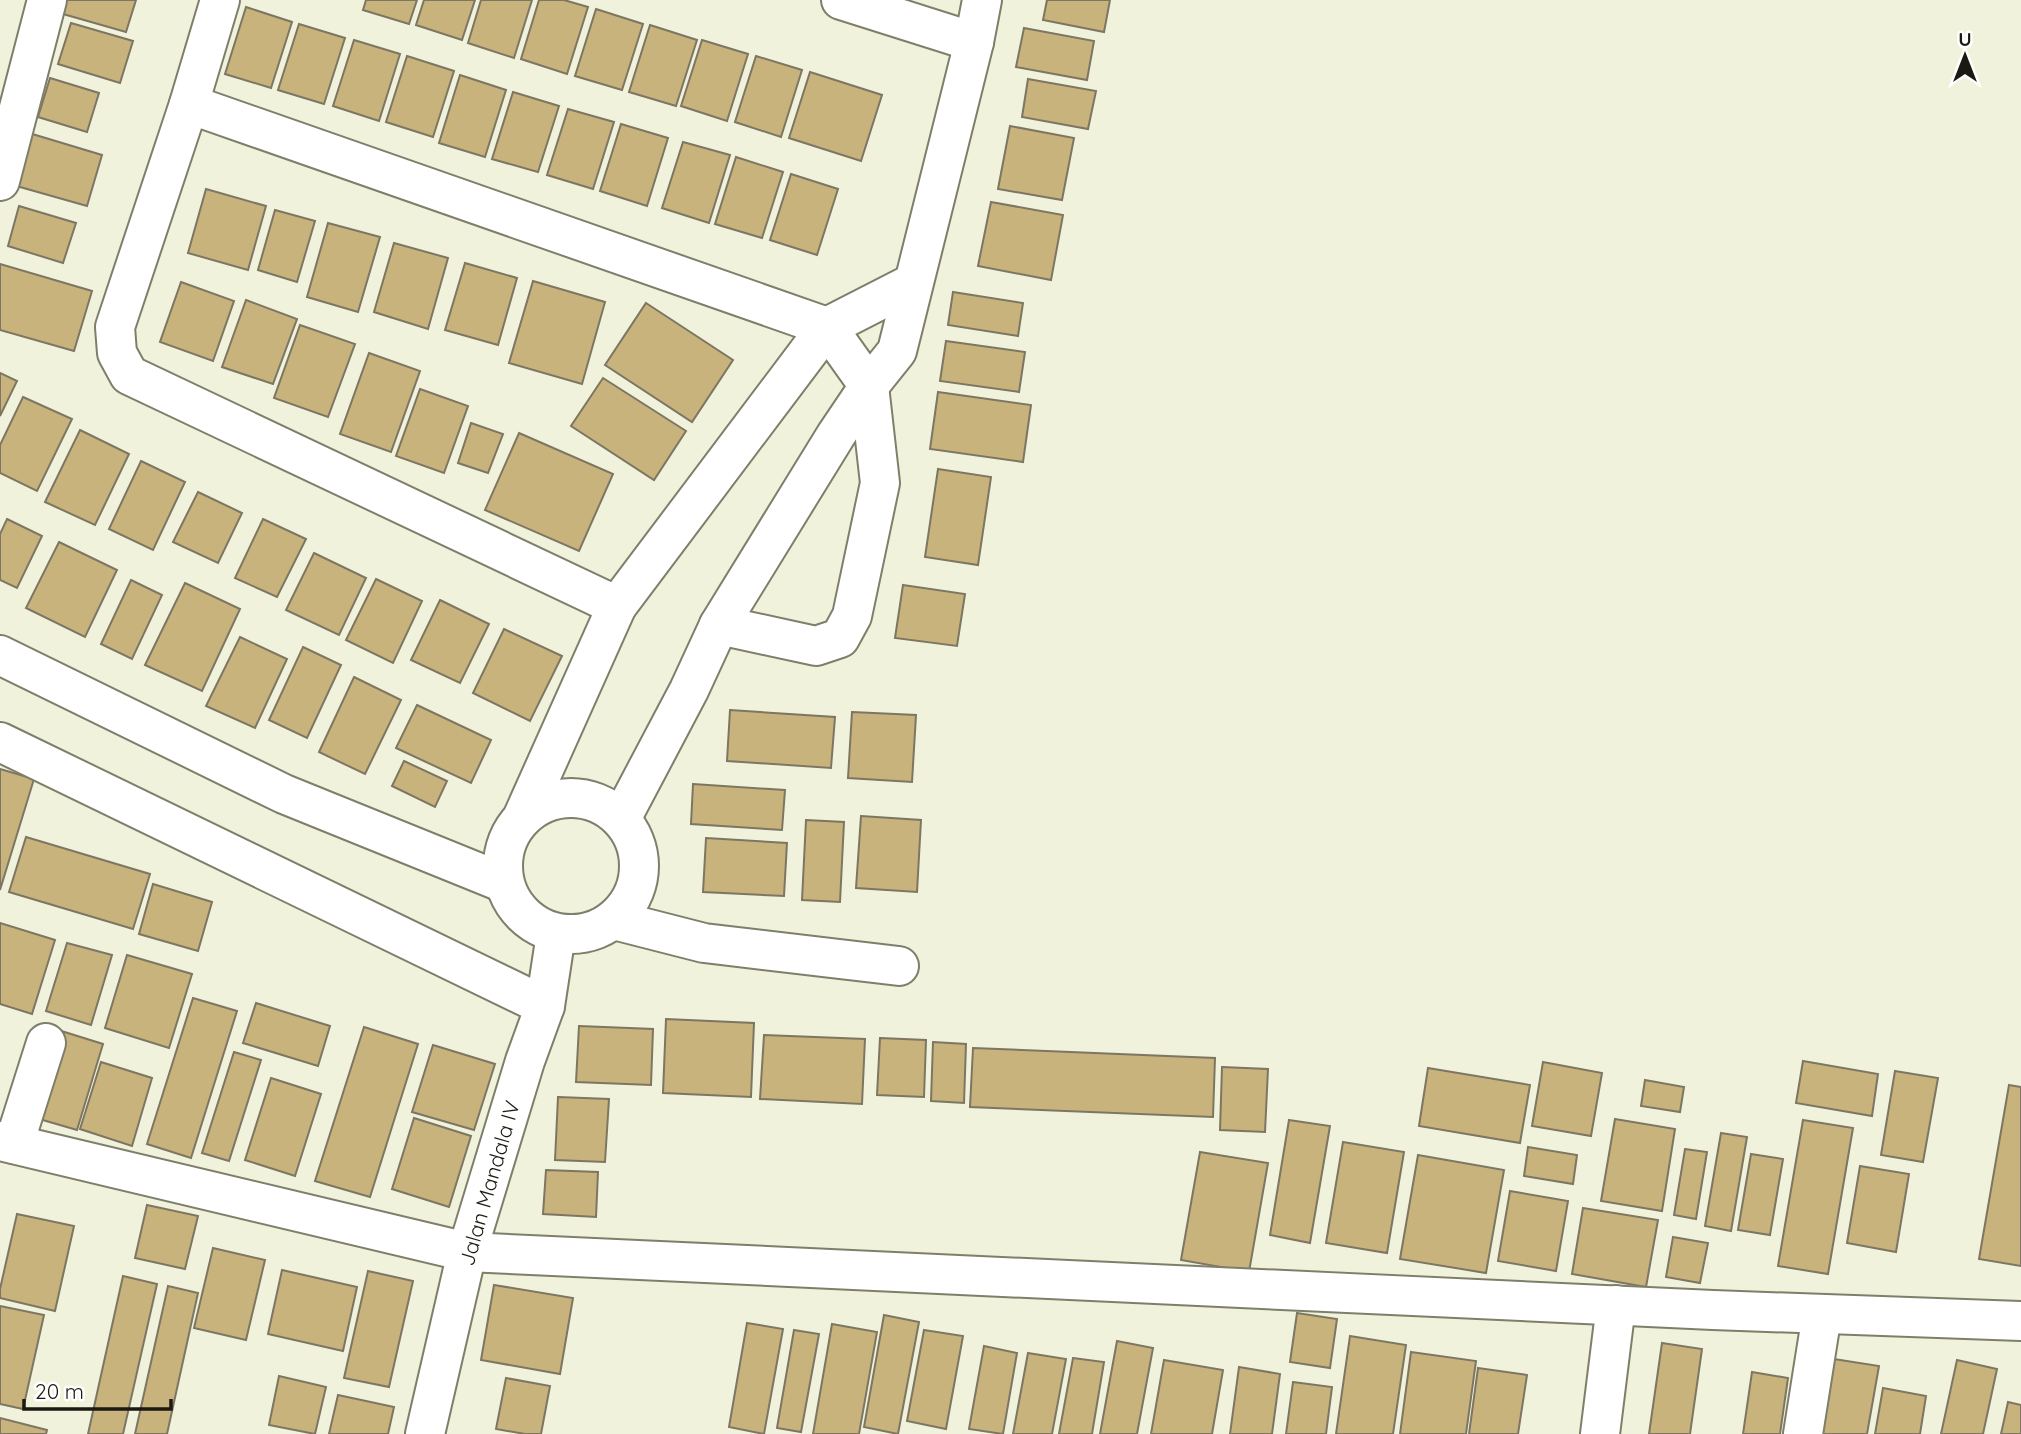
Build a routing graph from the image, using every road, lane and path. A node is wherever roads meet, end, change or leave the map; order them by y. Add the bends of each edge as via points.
1 (47, 0) edge
2 (220, 0) edge
3 (841, 0) edge
4 (982, 0) edge
5 (974, 42) junction
6 (189, 104) junction
7 (0, 181) edge
8 (913, 283) junction
9 (827, 327) junction
10 (869, 386) junction
11 (617, 606) junction
12 (719, 625) junction
13 (0, 656) edge
14 (0, 742) edge
15 (523, 816) junction
16 (621, 819) junction
17 (504, 884) junction
18 (614, 920) junction
19 (556, 934) junction
20 (899, 966) dead end
21 (545, 1006) junction
22 (46, 1043) dead end
23 (7, 1142) edge
24 (467, 1252) junction
25 (1616, 1305) junction
26 (1822, 1314) junction
27 (2021, 1321) edge
28 (425, 1434) edge
29 (1600, 1434) edge
30 (1803, 1434) edge

1 - 7 street
2 - 6 street
3 - 5 street
4 - 5 street
5 - 8 street
6 - 9 street
6 - 11 street via 115,327 117,353 129,375
8 - 9 street
8 - 10 street via 897,351
9 - 10 street
9 - 11 street
10 - 12 street
10 - 12 street via 880,483 852,616 840,638 816,646
11 - 15 street
12 - 16 street
13 - 17 street via 284,794
14 - 21 street
15 - 16 street via 546,802 573,798 600,803
15 - 17 street via 508,836 502,859
16 - 18 street via 636,843 640,871 633,898
17 - 19 street via 515,906 533,924
18 - 19 street via 587,934
18 - 20 street via 704,943
19 - 21 street, Jalan Mandala IV
21 - 24 street, Jalan Mandala IV
22 - 23 street
23 - 24 street
24 - 25 street
24 - 28 street, Jalan Mandala IV
25 - 26 street
25 - 29 street
26 - 27 street
26 - 30 street

